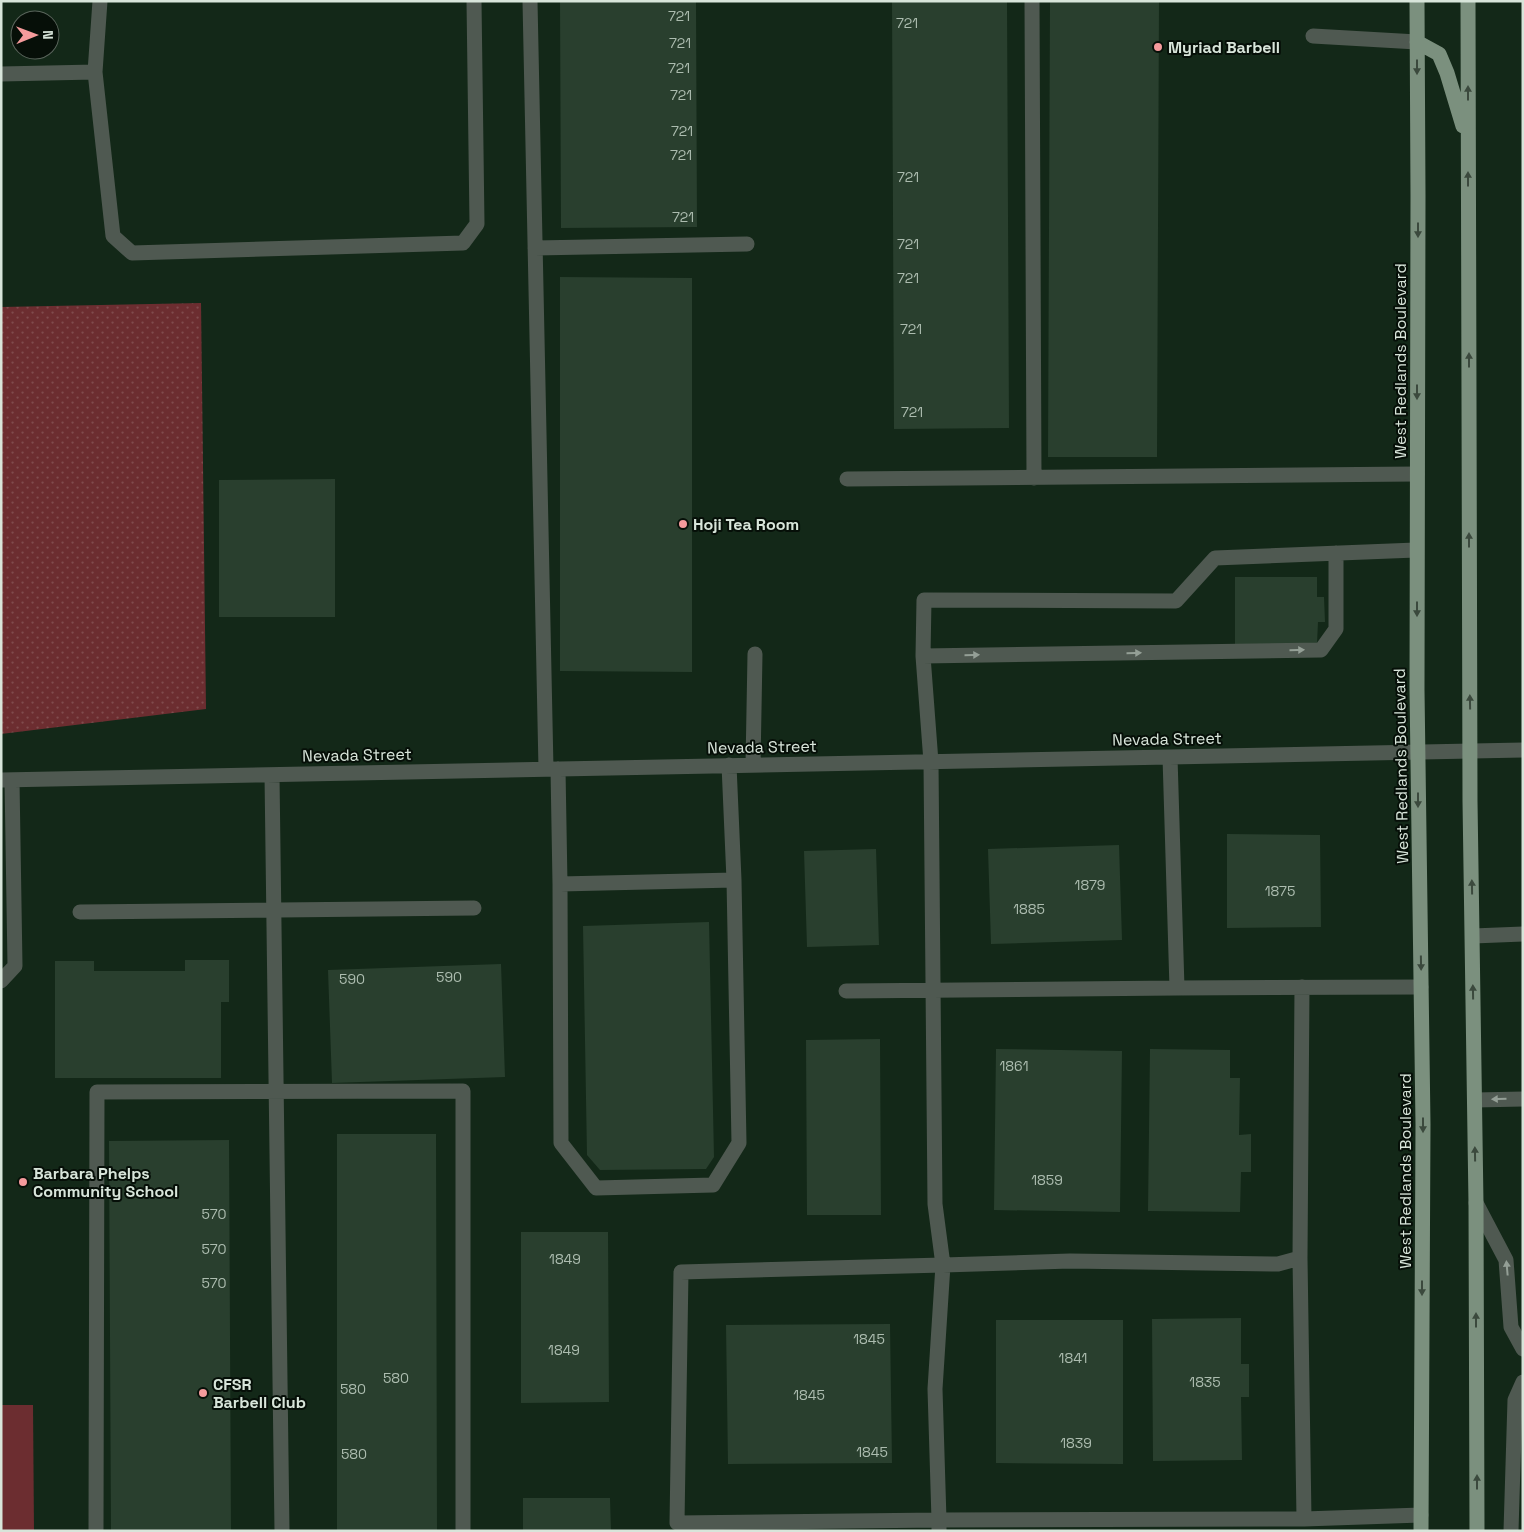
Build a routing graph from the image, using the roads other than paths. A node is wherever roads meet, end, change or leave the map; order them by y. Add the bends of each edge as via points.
1 (100, 1) edge
2 (474, 1) edge
3 (530, 1) edge
4 (1032, 1) edge
5 (1416, 1) edge
6 (1468, 1) edge
7 (1314, 36) dead end
8 (1417, 42) junction
9 (95, 72) junction
10 (1, 74) edge
11 (1468, 142) junction
12 (747, 244) dead end
13 (535, 248) junction
14 (1417, 474) junction
15 (1034, 478) junction
16 (847, 479) dead end
17 (1416, 550) junction
18 (1336, 553) junction
19 (755, 654) dead end
20 (923, 656) junction
21 (1523, 750) edge
22 (1470, 751) junction
23 (1418, 752) junction
24 (1170, 757) junction
25 (931, 762) junction
26 (753, 765) junction
27 (729, 766) junction
28 (552, 769) junction
29 (272, 775) junction
30 (7, 780) edge
31 (734, 880) junction
32 (560, 884) junction
33 (474, 908) dead end
34 (274, 910) junction
35 (80, 912) dead end
36 (1523, 934) edge
37 (1473, 936) junction
38 (1, 981) edge
39 (1302, 987) junction
40 (1421, 987) junction
41 (1177, 988) junction
42 (933, 990) junction
43 (846, 991) dead end
44 (276, 1091) junction
45 (1523, 1099) edge
46 (1474, 1100) junction
47 (1476, 1203) junction
48 (1300, 1258) junction
49 (942, 1265) junction
50 (1523, 1348) edge
51 (1523, 1382) edge
52 (1421, 1515) junction
53 (1304, 1519) junction
54 (939, 1525) edge
55 (677, 1527) edge
56 (96, 1531) edge
57 (282, 1531) edge
58 (463, 1531) edge
59 (1421, 1531) edge
60 (1477, 1531) edge
61 (1511, 1531) edge

1 - 9 street
2 - 9 street via 477,224 463,243 132,253 113,236
3 - 13 street
4 - 15 street
5 - 8 main road, West Redlands Boulevard
11 -> 6 main road
7 - 8 street
8 - 11 main road via 1439,54
8 -> 14 main road, West Redlands Boulevard
9 - 10 street
22 -> 11 main road
12 - 13 street
13 - 28 street
14 - 15 street
14 - 17 main road, West Redlands Boulevard
15 - 16 street
17 - 18 street
17 -> 23 main road, West Redlands Boulevard
18 - 20 street via 1215,558 1176,601 924,600
20 -> 18 street via 1321,650 1336,629
19 - 26 street
20 - 25 street
21 - 22 street, Nevada Street
22 - 23 street, Nevada Street
37 -> 22 main road
23 - 24 street, Nevada Street
23 -> 40 main road, West Redlands Boulevard
24 - 25 street, Nevada Street
24 - 41 street
25 - 26 street, Nevada Street
25 - 42 street
26 - 27 street, Nevada Street
27 - 28 street, Nevada Street
27 - 31 street
28 - 29 street, Nevada Street
28 - 32 street
29 - 30 street, Nevada Street
29 - 34 street
30 - 38 street via 15,966
31 - 32 street
31 - 32 street via 739,1143 713,1185 596,1188 561,1143
33 - 34 street
34 - 35 street
34 - 44 street
36 - 37 street
46 -> 37 main road
39 - 40 street
39 - 41 street
39 - 48 street
40 -> 52 main road, West Redlands Boulevard
41 - 42 street
42 - 43 street
42 - 49 street via 935,1204
44 - 56 street via 98,1092
44 - 57 street
44 - 58 street via 463,1091
45 -> 46 street
47 -> 46 main road
50 -> 47 street via 1511,1327 1506,1260
60 -> 47 main road
48 - 49 street via 1278,1264 1070,1261
48 - 53 street
49 - 54 street via 935,1390
49 - 55 street via 681,1272
51 - 61 street via 1515,1400
52 - 53 street
52 - 59 main road, West Redlands Boulevard
53 - 54 street
54 - 55 street

